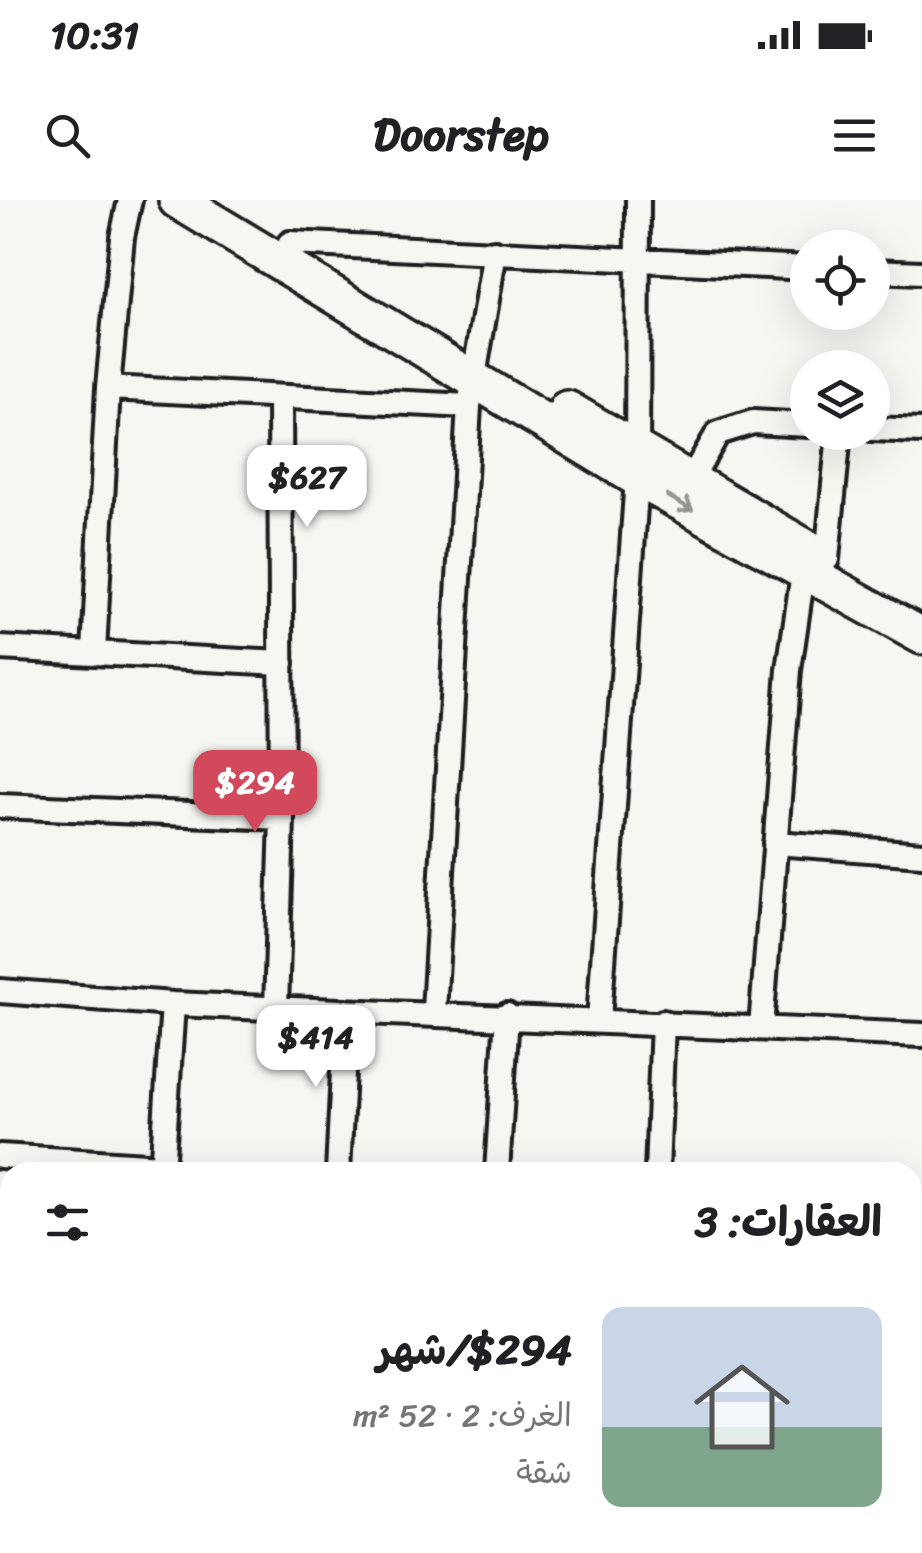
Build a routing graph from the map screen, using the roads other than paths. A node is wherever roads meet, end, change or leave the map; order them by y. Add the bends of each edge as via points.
1 (130, 200) edge
2 (177, 200) edge
3 (217, 200) edge
4 (638, 200) edge
5 (290, 243) junction
6 (495, 252) junction
7 (636, 260) junction
8 (790, 267) edge
9 (890, 271) edge
10 (922, 273) edge
11 (473, 381) junction
12 (108, 388) junction
13 (280, 397) junction
14 (790, 424) edge
15 (890, 429) edge
16 (922, 432) edge
17 (835, 450) edge
18 (637, 464) junction
19 (691, 479) junction
20 (815, 566) junction
21 (922, 612) edge
22 (922, 636) edge
23 (0, 648) edge
24 (94, 652) junction
25 (282, 663) junction
26 (0, 806) edge
27 (282, 818) junction
28 (775, 843) junction
29 (922, 854) edge
30 (0, 991) edge
31 (174, 1004) junction
32 (276, 1008) junction
33 (346, 1011) junction
34 (434, 1011) junction
35 (507, 1015) junction
36 (598, 1020) junction
37 (663, 1022) junction
38 (761, 1028) junction
39 (922, 1035) edge
40 (0, 1156) edge
41 (75, 1162) edge
42 (163, 1162) edge
43 (338, 1162) edge
44 (498, 1162) edge
45 (657, 1162) edge

1 - 12 street
2 - 11 main road
3 - 5 main road
4 - 7 street
5 - 6 street
5 - 11 main road
6 - 7 street
6 - 11 street
7 - 8 street
7 - 18 street
9 - 10 street
11 - 13 street
11 - 18 main road
11 - 34 street
12 - 13 street
12 - 24 street
13 - 25 street
14 - 19 street via 753,422 718,432
15 - 16 street
17 - 20 street
18 - 19 main road
18 -> 20 main road
18 - 36 street
19 - 20 main road
20 - 21 main road
20 - 22 main road
20 - 28 street via 789,670
23 - 24 street
24 - 25 street
25 - 27 street
26 - 27 street
27 - 32 street
28 - 29 street
28 - 38 street
30 - 31 street
31 - 32 street
31 - 42 street
32 - 33 street
33 - 34 street
33 - 43 street
34 - 35 street
35 - 36 street
35 - 44 street
36 - 37 street
37 - 38 street
37 - 45 street
38 - 39 street
40 - 41 street

